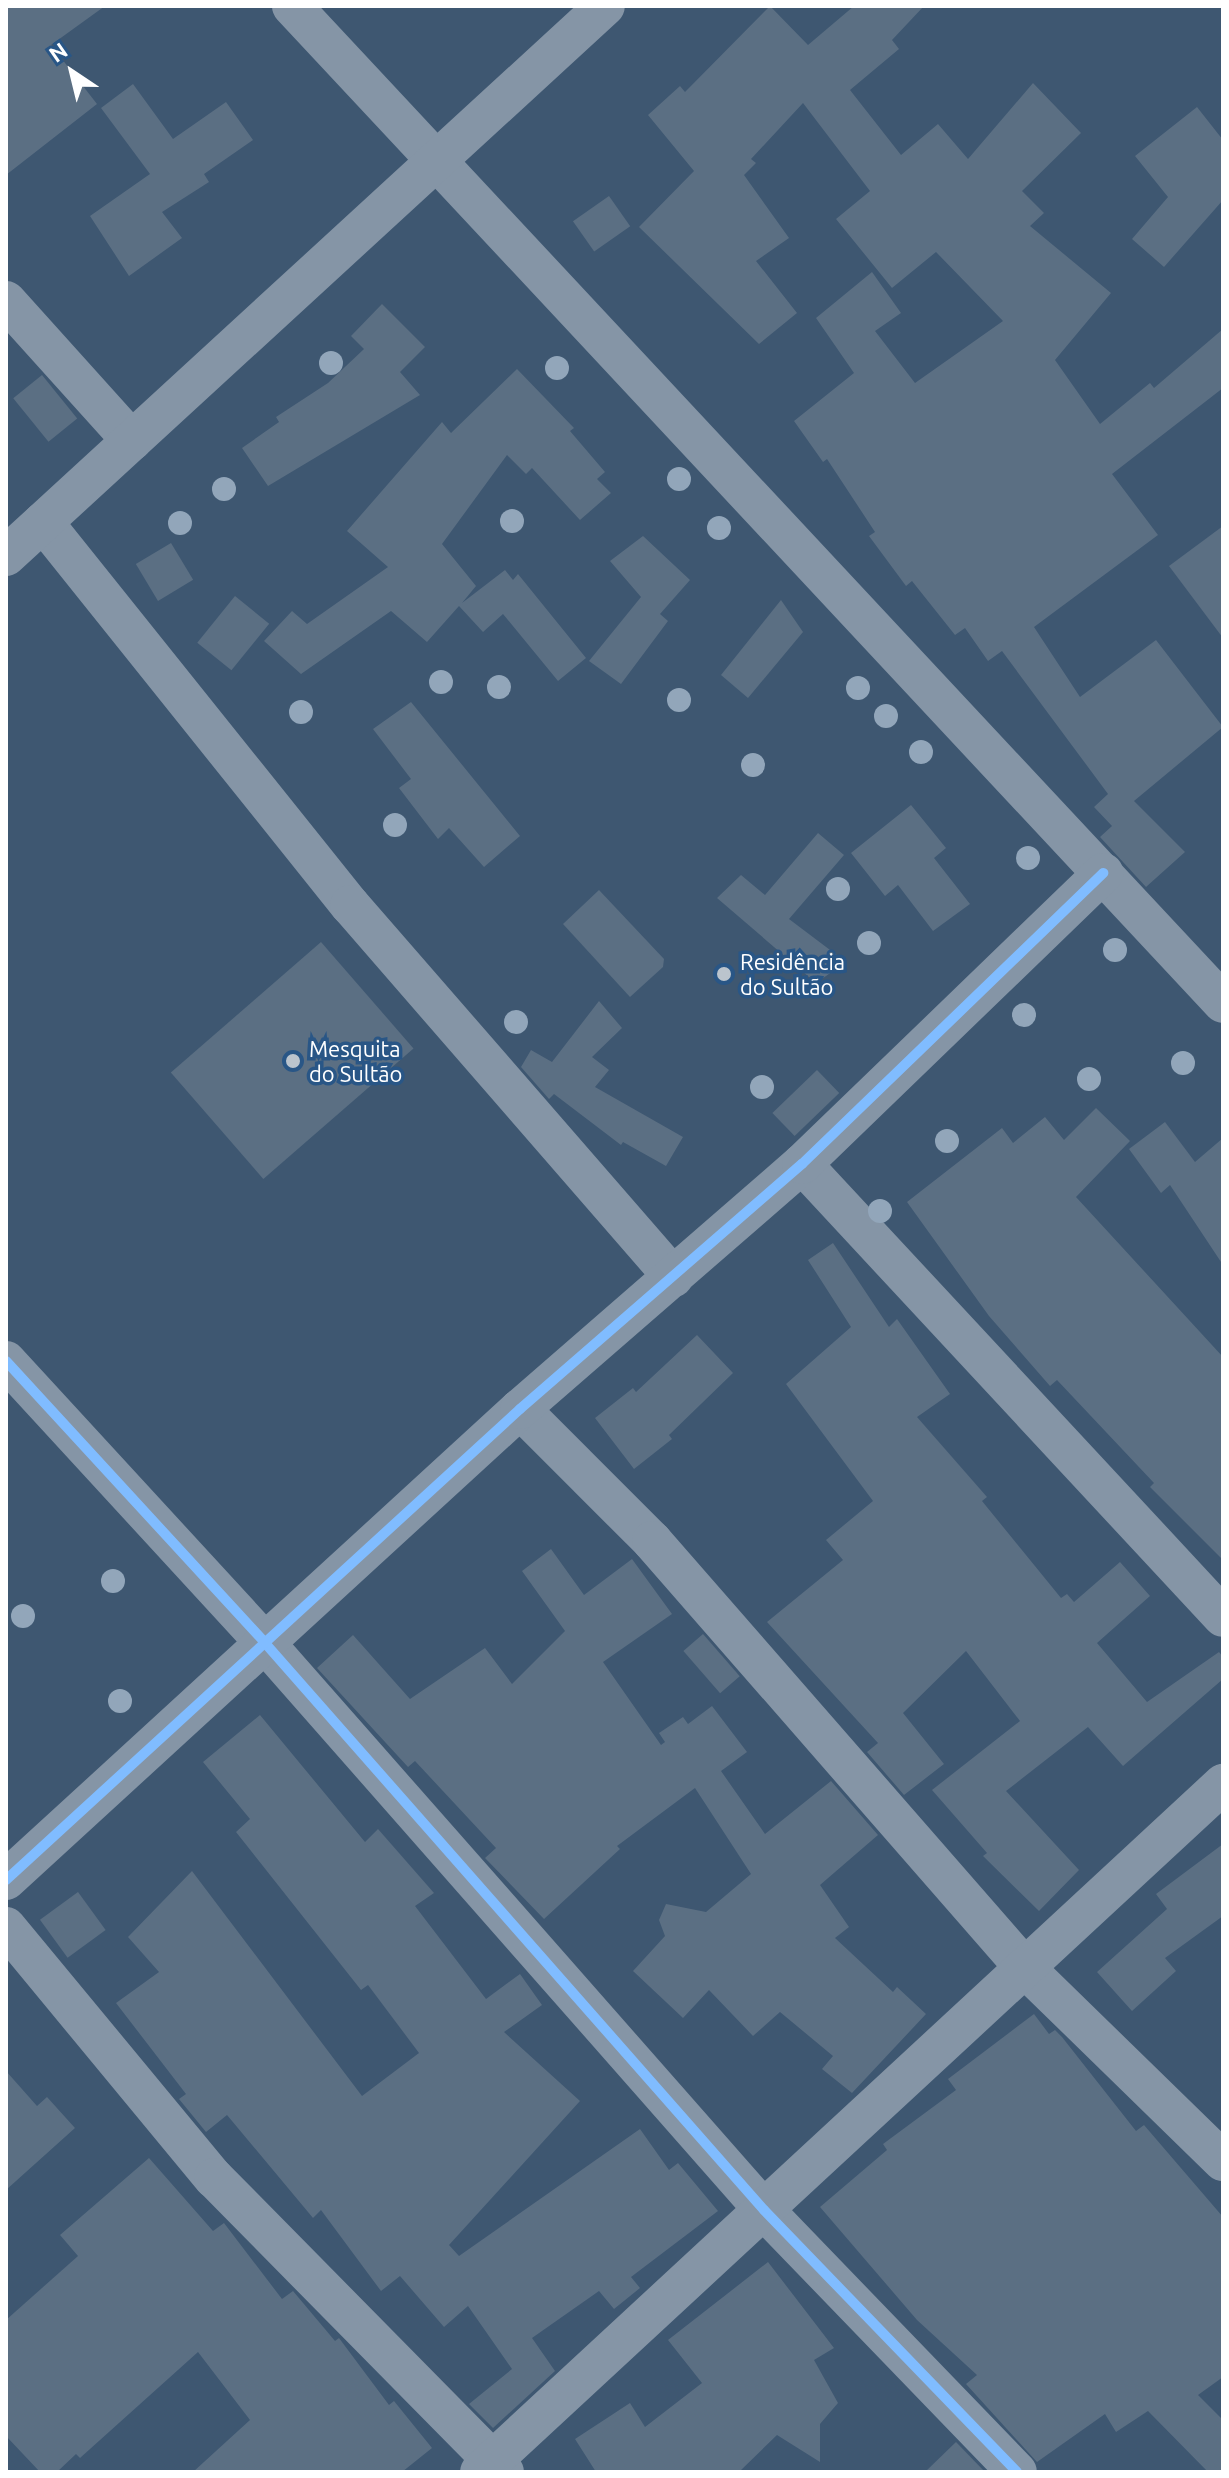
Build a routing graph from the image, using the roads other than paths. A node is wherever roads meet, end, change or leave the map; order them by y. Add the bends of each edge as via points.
1 (292, 6) edge
2 (605, 6) edge
3 (436, 161) junction
4 (6, 301) edge
5 (132, 441) junction
6 (43, 522) junction
7 (6, 556) edge
8 (1103, 873) junction
9 (1223, 1003) edge
10 (802, 1164) junction
11 (673, 1277) junction
12 (6, 1361) edge
13 (520, 1409) junction
14 (1223, 1617) edge
15 (265, 1643) junction
16 (1223, 1784) edge
17 (6, 1880) edge
18 (6, 1927) edge
19 (1024, 1967) junction
20 (1223, 2161) edge
21 (764, 2210) junction
22 (492, 2468) edge
23 (1017, 2472) edge

1 - 3 street
2 - 3 street
3 - 5 street
3 - 8 street
4 - 5 street
5 - 6 street
6 - 7 street
6 - 11 street via 350,905
8 - 9 street
8 - 10 street
10 - 11 street
10 - 14 street
11 - 13 street
12 - 15 street
13 - 15 street
13 - 19 street via 652,1541
15 - 17 street
15 - 21 street
16 - 19 street
18 - 22 street via 214,2178
19 - 20 street
19 - 21 street
21 - 22 street
21 - 23 street

